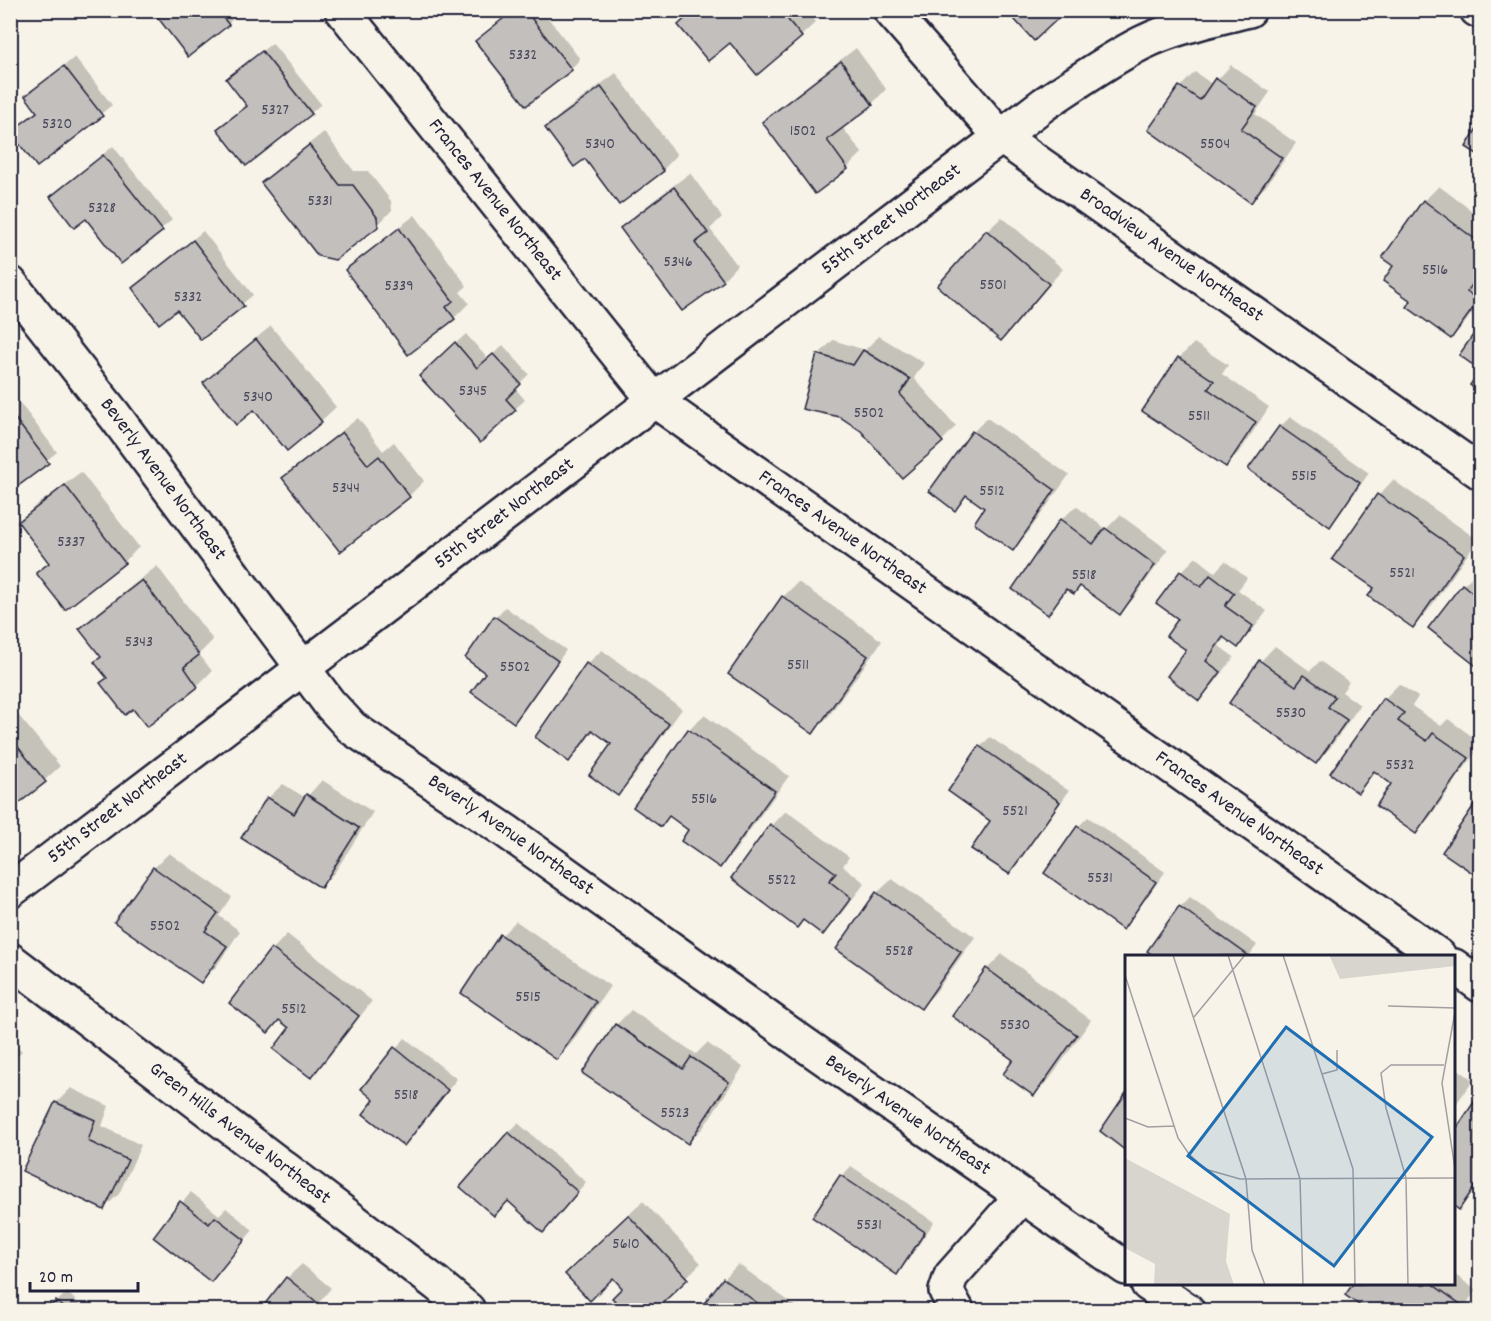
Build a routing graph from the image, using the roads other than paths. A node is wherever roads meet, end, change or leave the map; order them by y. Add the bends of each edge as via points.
1 (342, 10) edge
2 (890, 10) edge
3 (1249, 10) edge
4 (1000, 136) junction
5 (10, 283) edge
6 (654, 400) junction
7 (1480, 472) edge
8 (303, 667) junction
9 (10, 891) edge
10 (1436, 955) edge
11 (10, 960) edge
12 (1455, 967) edge
13 (1480, 986) edge
14 (1022, 1196) junction
15 (1125, 1267) edge
16 (1149, 1285) edge
17 (468, 1311) edge
18 (957, 1311) edge
19 (1187, 1311) edge

1 - 6 street, Frances Avenue Northeast
2 - 4 street, Broadview Avenue Northeast
3 - 4 street, 55th Street Northeast via 1192,24 1144,42 1097,69
4 - 6 street, 55th Street Northeast
4 - 7 street, Broadview Avenue Northeast
5 - 8 street, Beverly Avenue Northeast
6 - 8 street, 55th Street Northeast
6 - 10 street, Frances Avenue Northeast
8 - 9 street, 55th Street Northeast
8 - 14 street, Beverly Avenue Northeast via 352,728 506,831
11 - 17 street, Green Hills Avenue Northeast
12 - 13 street
14 - 15 street, Beverly Avenue Northeast
14 - 18 street via 951,1276 946,1291
16 - 19 street

